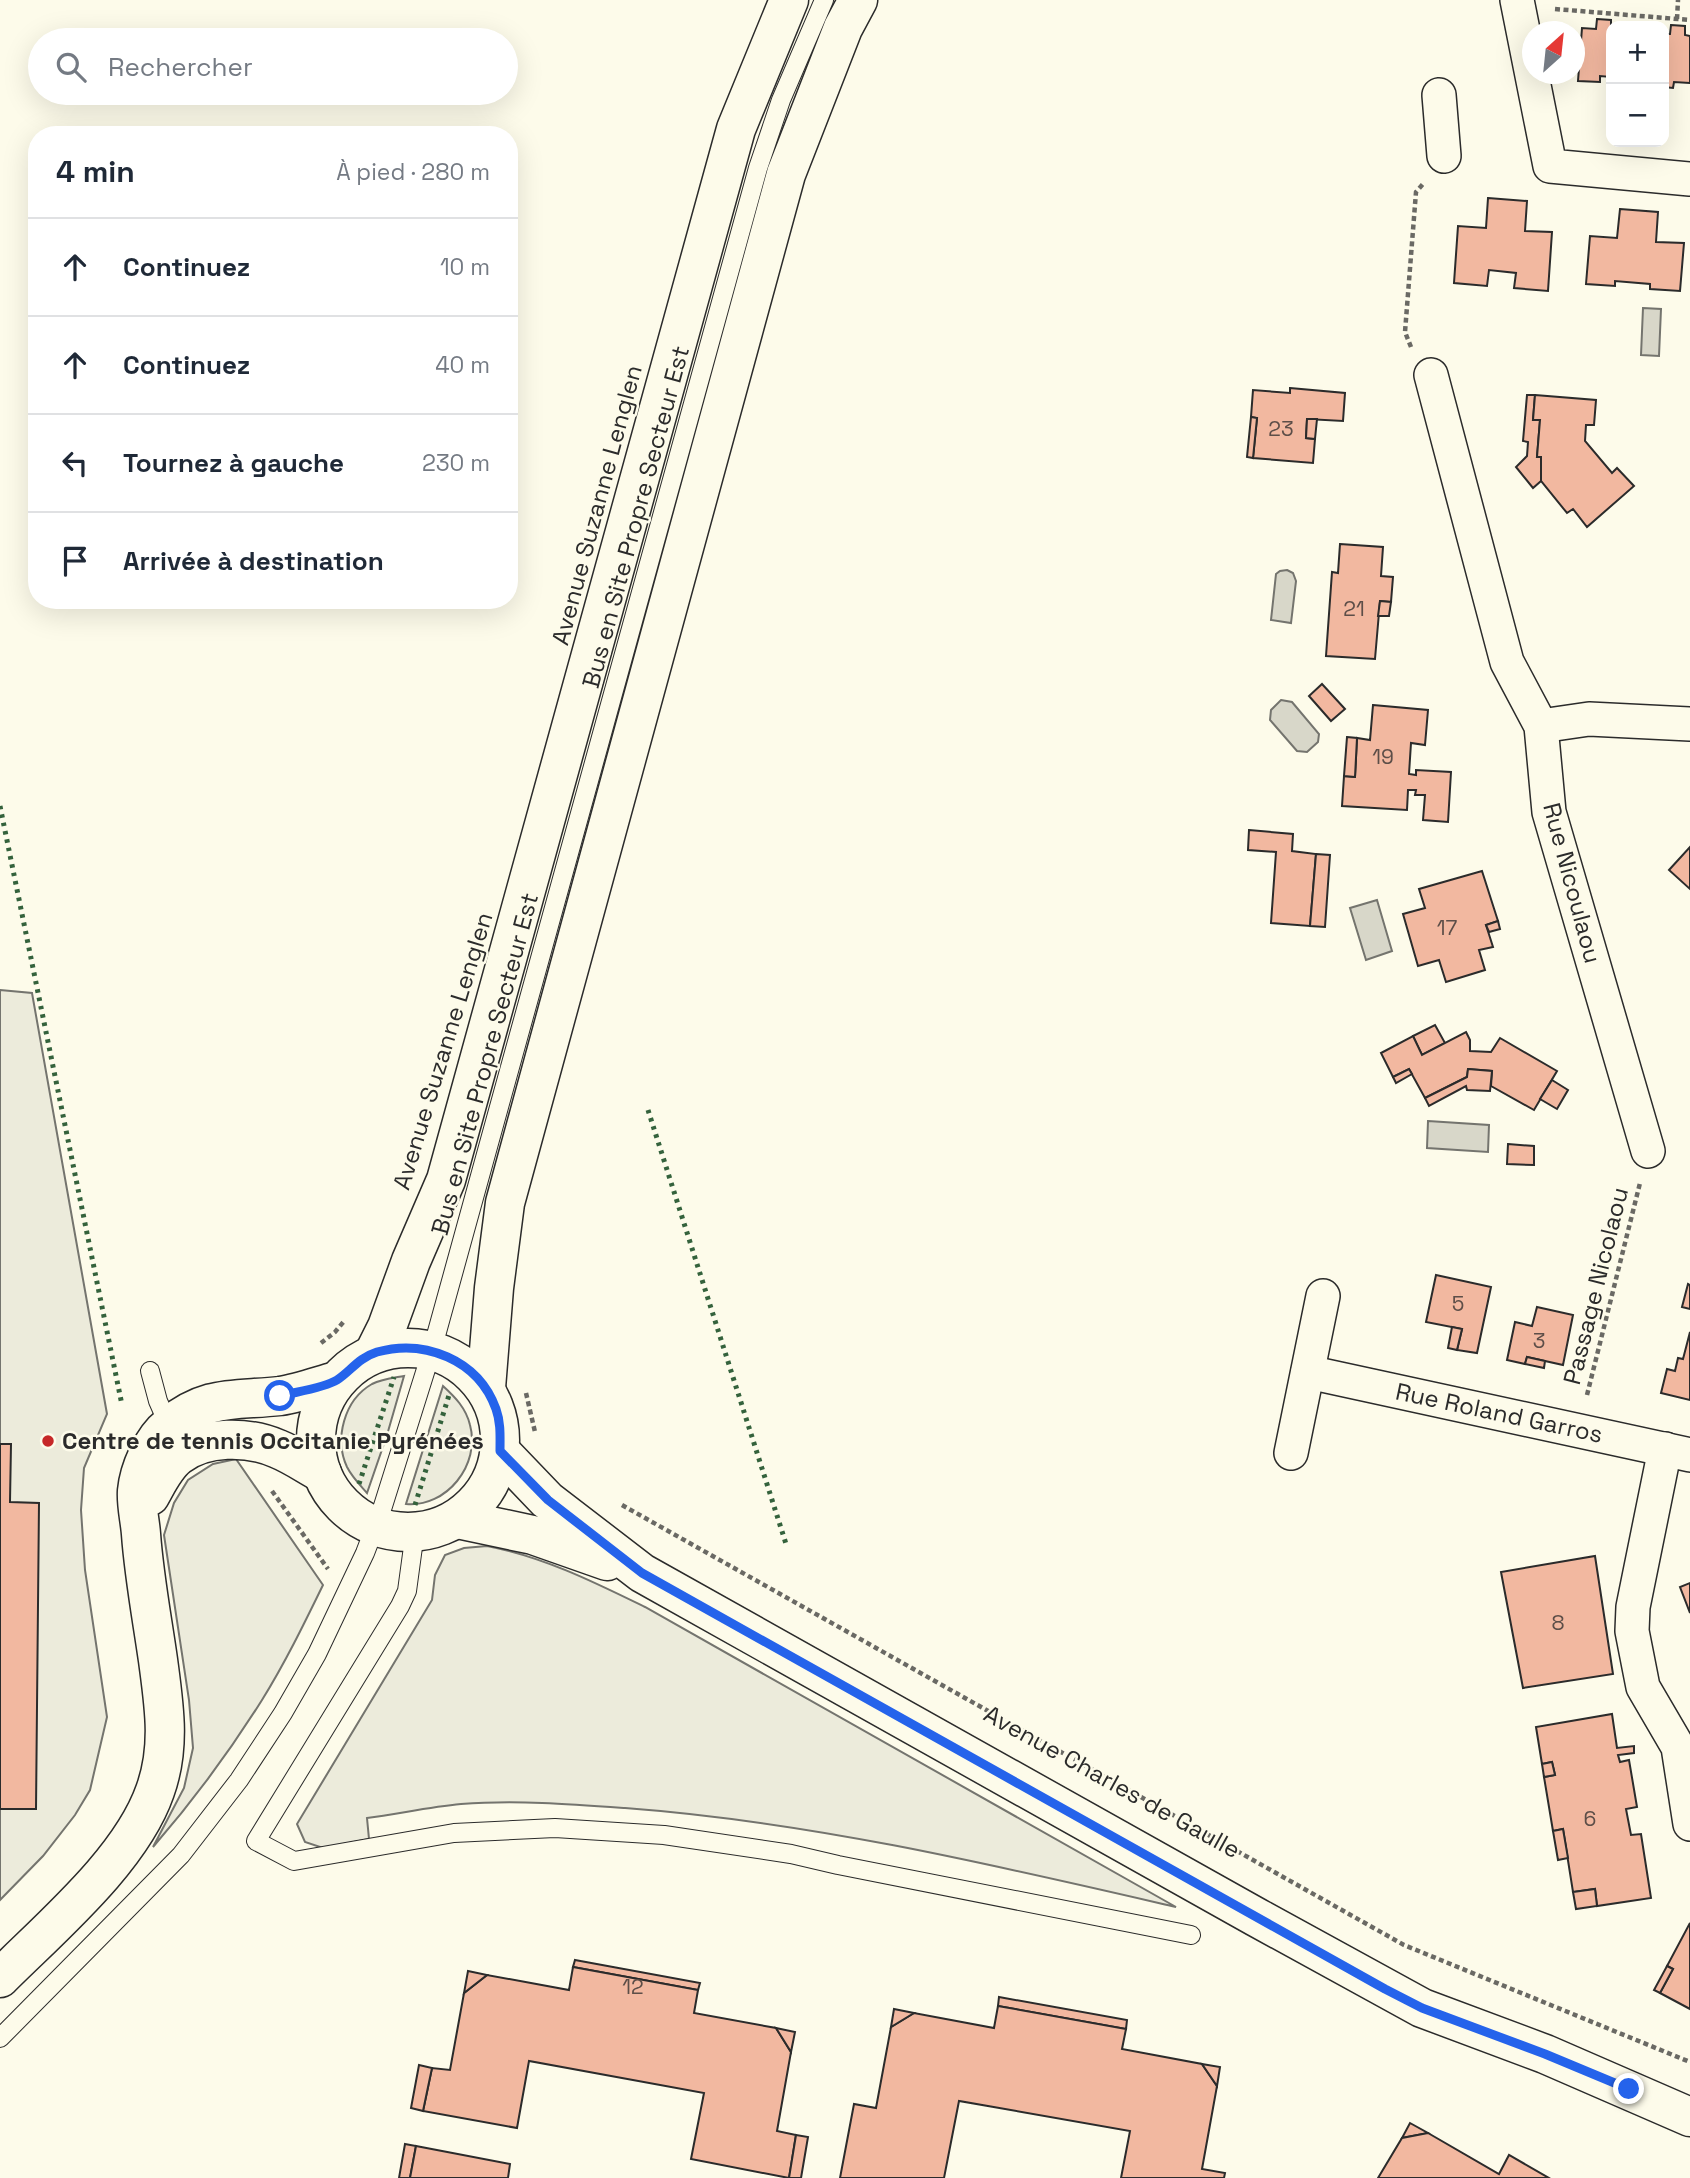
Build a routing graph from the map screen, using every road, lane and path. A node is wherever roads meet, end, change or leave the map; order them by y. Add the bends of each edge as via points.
1 (789, 0) edge
2 (824, 0) edge
3 (858, 0) edge
4 (1678, 0) edge
5 (1518, 3) edge
6 (1676, 19) junction
7 (1690, 20) edge
8 (1439, 95) dead end
9 (1437, 166) joint
10 (1690, 179) edge
11 (1432, 375) joint
12 (1690, 724) edge
13 (1541, 726) junction
14 (1648, 1151) joint
15 (1323, 1296) dead end
16 (348, 1316) dead end
17 (318, 1346) dead end
18 (432, 1350) junction
19 (374, 1353) junction
20 (150, 1371) dead end
21 (1308, 1372) junction
22 (336, 1381) junction
23 (486, 1388) junction
24 (169, 1426) junction
25 (1580, 1430) junction
26 (500, 1451) junction
27 (1677, 1452) edge
28 (1291, 1453) dead end
29 (321, 1473) junction
30 (269, 1487) dead end
31 (618, 1503) dead end
32 (457, 1519) junction
33 (376, 1527) junction
34 (564, 1531) junction
35 (141, 1532) junction
36 (415, 1532) junction
37 (333, 1576) dead end
38 (1690, 1824) edge
39 (1191, 1935) dead end
40 (0, 1978) edge
41 (0, 2038) edge
42 (1690, 2062) edge
43 (1690, 2117) edge

1 - 19 street, Avenue Suzanne Lenglen via 736,129 446,1180
2 - 18 lane, Bus en Site Propre Secteur Est via 758,168
3 - 23 street via 786,174 505,1203
4 - 6 path
5 - 6 path
5 - 10 street via 1550,166
6 - 7 path
8 - 9 street
9 - 11 path via 1416,192 1405,332 1419,372
11 - 13 street, Rue Nicoulaou via 1507,662
12 - 13 street via 1588,719
13 - 14 street, Rue Nicoulaou via 1549,812
14 - 25 path, Passage Nicolaou
15 - 21 street
16 - 17 path
18 - 19 street via 403,1347
18 - 23 street via 453,1358
18 - 33 lane, Bus en Site Propre Secteur Est
19 - 22 street via 353,1364
20 - 24 lane
21 - 25 street, Rue Roland Garros
21 - 28 street
22 - 24 street via 280,1396 211,1402
22 - 29 street via 323,1401 316,1425
23 - 26 street via 496,1408
24 - 35 street via 146,1460 137,1491
25 - 27 street, Rue Roland Garros
26 - 32 street via 493,1478 478,1501
26 - 34 street, Avenue Charles de Gaulle via 537,1490
27 - 38 street via 1633,1607 1632,1631 1643,1687 1678,1747
29 - 33 street via 352,1514
29 - 35 street via 276,1448 227,1440 199,1444 178,1456 162,1474 149,1497
30 - 37 path
31 - 42 path, Avenue Charles de Gaulle via 1404,1945
32 - 34 street, Avenue Charles de Gaulle via 533,1535
32 - 36 street
33 - 36 street
33 - 41 lane, Bus en Site Propre Secteur Est via 317,1654 239,1780 181,1855
34 - 43 street, Avenue Charles de Gaulle via 1385,1989
35 - 40 street via 166,1717 166,1753 155,1793 110,1866
36 - 39 lane via 407,1591 400,1606 256,1841 294,1861 454,1833 555,1828 664,1835 790,1854

